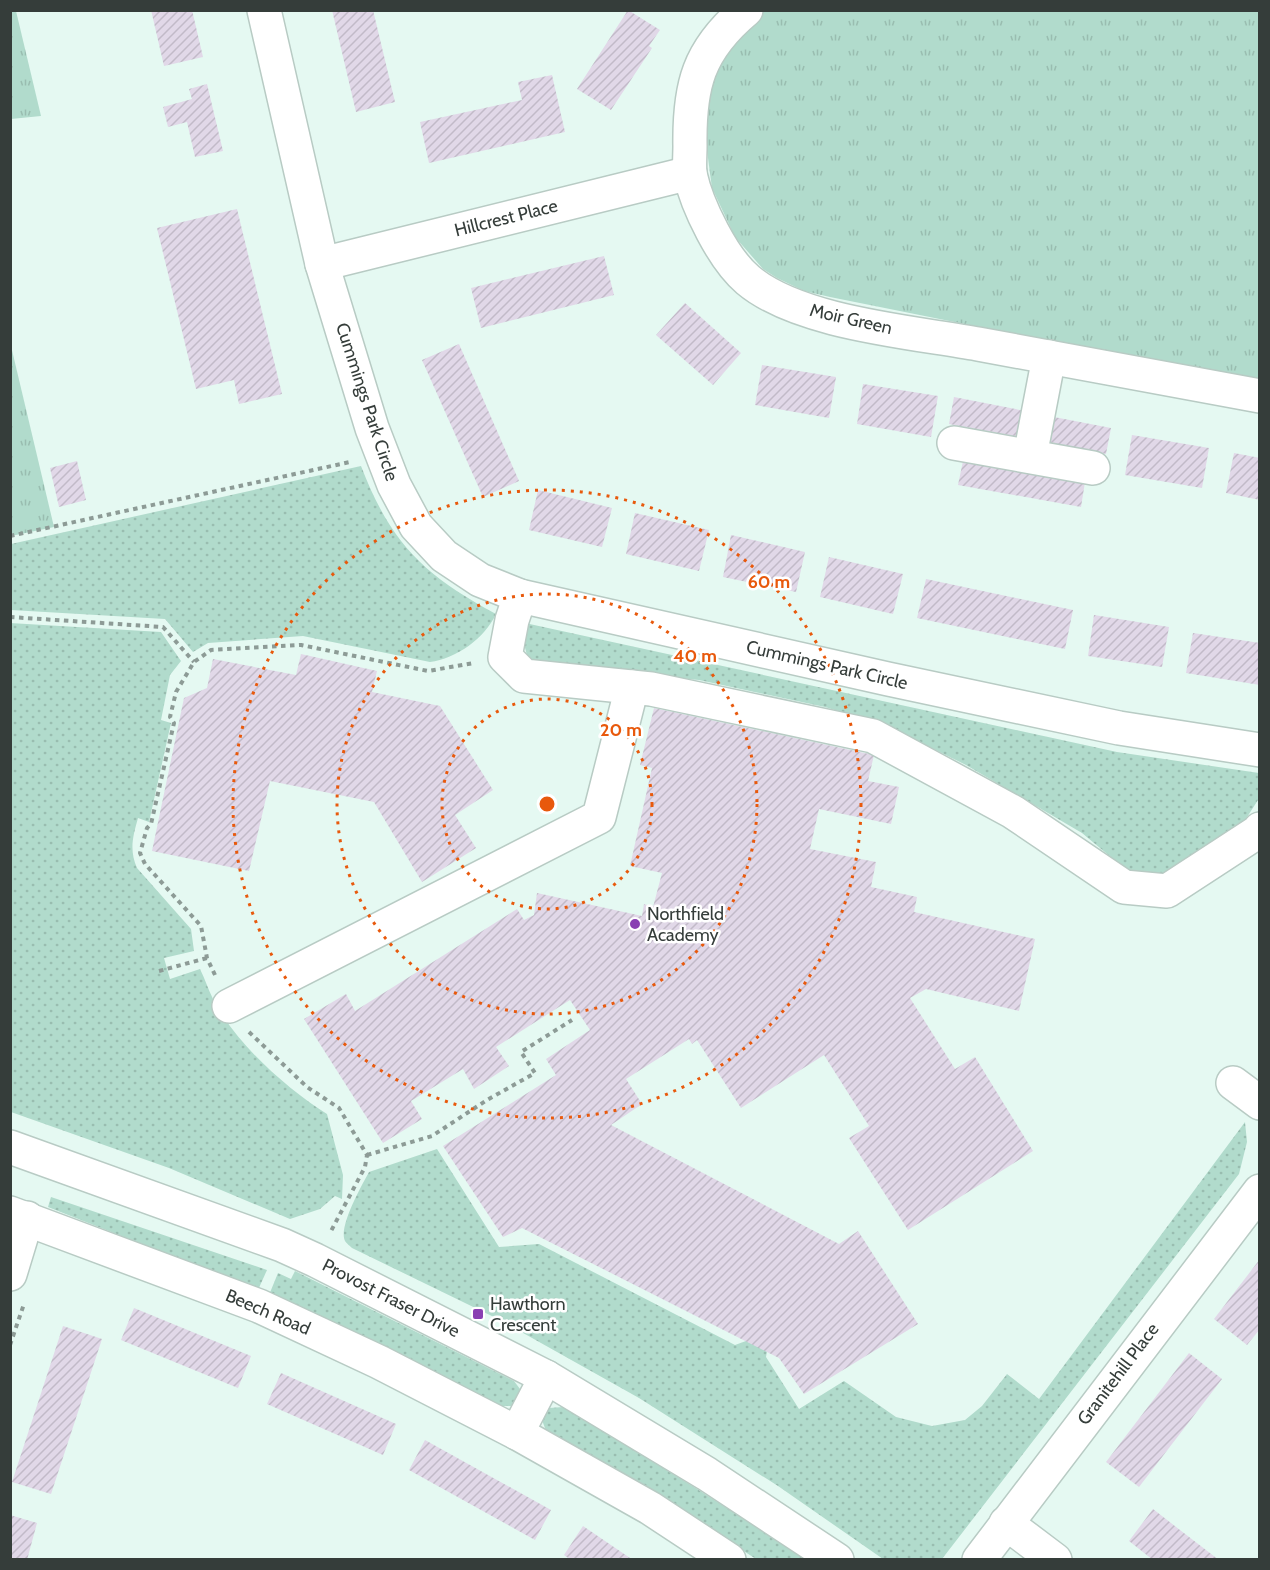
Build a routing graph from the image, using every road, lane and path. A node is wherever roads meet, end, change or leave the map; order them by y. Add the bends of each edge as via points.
1 (264, 10) edge
2 (746, 10) edge
3 (690, 173) junction
4 (322, 264) junction
5 (1049, 357) junction
6 (1260, 396) edge
7 (954, 443) dead end
8 (1030, 456) junction
9 (353, 461) dead end
10 (1094, 468) dead end
11 (10, 536) edge
12 (520, 596) junction
13 (10, 617) edge
14 (505, 657) junction
15 (194, 662) junction
16 (632, 687) junction
17 (1260, 750) edge
18 (1260, 829) edge
19 (207, 958) junction
20 (159, 971) dead end
21 (229, 1006) junction
22 (572, 1020) dead end
23 (1233, 1083) dead end
24 (1260, 1103) edge
25 (10, 1147) edge
26 (367, 1155) junction
27 (1260, 1191) edge
28 (19, 1216) edge
29 (315, 1260) junction
30 (10, 1274) edge
31 (546, 1377) junction
32 (517, 1433) junction
33 (1006, 1523) junction
34 (729, 1560) edge
35 (837, 1560) edge
36 (979, 1560) edge
37 (1055, 1560) edge

1 - 4 street, Cummings Park Circle
2 - 3 street, Moir Green via 727,26 699,70 690,114
3 - 4 street, Hillcrest Place
3 - 5 street, Moir Green via 704,213 723,249 748,280 785,303 853,322
4 - 12 street, Cummings Park Circle via 372,428 394,485 416,526 444,556 480,580
5 - 6 street, Moir Green
5 - 8 street
7 - 8 street
8 - 10 street
9 - 11 path
12 - 14 street
12 - 17 street, Cummings Park Circle via 1096,723
13 - 15 path via 163,627
14 - 15 path via 428,671 301,645 211,650
14 - 16 street via 524,676
15 - 19 path via 176,692 170,717 174,723 151,824 140,853 145,864 201,926
16 - 18 street via 873,736 1013,812 1124,887 1167,891
16 - 21 street via 599,817
19 - 20 path
19 - 21 path
21 - 26 path via 254,1038 307,1087 339,1108
22 - 26 path via 522,1052 535,1073 432,1136
23 - 24 street
25 - 29 street, Provost Fraser Drive
26 - 29 path via 365,1167
27 - 33 street, Granitehill Place
28 - 30 street
28 - 32 street, Beech Road via 259,1306
29 - 31 street, Provost Fraser Drive
31 - 32 street
31 - 35 street, Provost Fraser Drive via 707,1474
32 - 34 street, Beech Road via 650,1508
33 - 36 street, Granitehill Place
33 - 37 street

